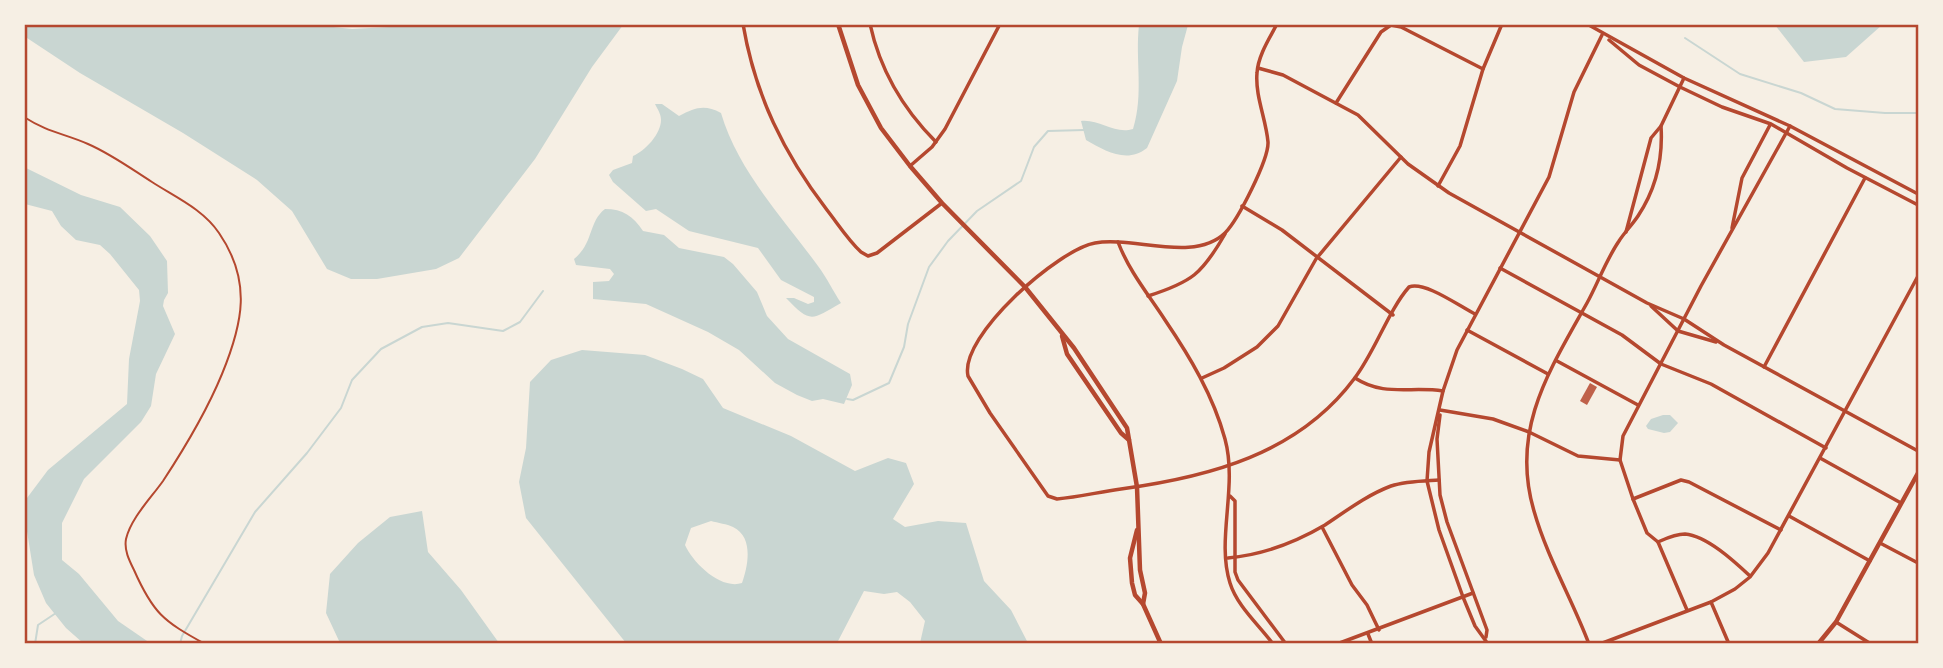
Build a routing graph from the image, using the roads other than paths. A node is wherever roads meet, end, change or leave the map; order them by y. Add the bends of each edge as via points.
1 (743, 24) edge
2 (838, 24) edge
3 (870, 24) edge
4 (1000, 24) edge
5 (1277, 24) edge
6 (1502, 24) edge
7 (1587, 24) edge
8 (1602, 34) junction
9 (1258, 68) junction
10 (1483, 69) junction
11 (1684, 78) junction
12 (1680, 87) junction
13 (1336, 103) junction
14 (1773, 118) junction
15 (1771, 124) junction
16 (1661, 125) junction
17 (1790, 126) junction
18 (1787, 132) junction
19 (936, 142) junction
20 (1401, 157) junction
21 (910, 166) junction
22 (1865, 178) junction
23 (1438, 186) junction
24 (1919, 194) edge
25 (943, 203) junction
26 (1919, 205) edge
27 (1242, 206) junction
28 (1226, 232) junction
29 (1520, 233) junction
30 (1730, 233) junction
31 (1626, 234) junction
32 (1118, 242) junction
33 (1316, 259) junction
34 (1500, 268) junction
35 (1919, 276) edge
36 (1601, 277) junction
37 (1025, 287) junction
38 (1148, 296) junction
39 (1647, 303) junction
40 (1581, 313) junction
41 (1475, 314) junction
42 (1393, 315) junction
43 (1684, 319) junction
44 (1466, 330) junction
45 (1678, 331) junction
46 (1724, 345) junction
47 (1556, 361) junction
48 (1661, 364) junction
49 (1764, 367) junction
50 (1548, 374) junction
51 (1202, 378) junction
52 (1355, 378) junction
53 (1443, 391) junction
54 (1638, 405) junction
55 (1440, 410) junction
56 (1846, 412) junction
57 (1529, 432) junction
58 (1826, 447) junction
59 (1919, 451) edge
60 (1820, 458) junction
61 (1620, 460) junction
62 (1230, 466) junction
63 (1919, 473) edge
64 (1439, 480) junction
65 (1427, 481) junction
66 (1137, 487) junction
67 (1230, 496) junction
68 (1633, 499) junction
69 (1902, 504) junction
70 (1788, 516) junction
71 (1322, 527) junction
72 (1138, 528) junction
73 (1781, 530) junction
74 (1658, 542) junction
75 (1880, 543) junction
76 (1227, 558) junction
77 (1235, 558) junction
78 (1870, 561) junction
79 (1919, 563) edge
80 (1750, 577) junction
81 (1473, 593) junction
82 (1462, 597) junction
83 (1711, 602) junction
84 (1143, 604) junction
85 (1687, 610) junction
86 (1836, 622) junction
87 (1379, 629) junction
88 (1368, 634) junction
89 (1487, 641) edge
90 (1161, 643) edge
91 (1273, 643) edge
92 (1286, 643) edge
93 (1338, 643) edge
94 (1372, 643) edge
95 (1589, 643) edge
96 (1600, 643) edge
97 (1729, 643) edge
98 (1818, 643) edge
99 (1871, 643) edge

1 - 25 street via 760,92 779,138 807,184 861,253 877,253
2 - 21 street via 862,92 881,128
3 - 19 street via 888,77
4 - 19 street
5 - 9 street
6 - 10 street
7 - 8 street
8 - 11 street
8 - 12 street via 1639,65
8 - 29 street via 1574,92 1549,177
9 - 13 street via 1283,75
9 - 27 street via 1268,150
10 - 13 street via 1391,25 1381,32
10 - 23 street via 1465,133
11 - 12 street
11 - 14 street
12 - 15 street
12 - 16 street
13 - 20 street via 1359,115
14 - 15 street
14 - 17 street
15 - 18 street
15 - 30 street via 1742,178
16 - 31 street via 1651,138
16 - 31 street via 1658,170 1647,201
17 - 18 street
17 - 24 street
18 - 22 street
18 - 30 street
19 - 21 street
20 - 23 street
20 - 33 street
21 - 25 street
22 - 26 street
22 - 49 street
23 - 29 street
25 - 37 street
27 - 28 street
27 - 33 street via 1282,230
28 - 32 street via 1194,246
28 - 38 street via 1208,263 1192,278
29 - 34 street
29 - 36 street
30 - 43 street
31 - 36 street
32 - 37 street via 1083,247
32 - 38 street
33 - 42 street
33 - 51 street via 1278,326 1257,347
34 - 40 street
34 - 41 street
35 - 56 street
36 - 39 street
36 - 40 street
37 - 66 street via 1129,439
37 - 66 street via 990,323 967,371 971,383 1048,496 1069,498
38 - 51 street
39 - 43 street
39 - 45 street
40 - 47 street
40 - 48 street
41 - 42 street via 1415,285 1404,293
41 - 44 street
42 - 52 street
43 - 45 street
43 - 46 street
44 - 50 street
44 - 53 street
45 - 46 street
45 - 48 street
46 - 49 street
47 - 50 street
47 - 54 street
48 - 54 street
48 - 58 street via 1711,384
49 - 56 street
50 - 57 street
51 - 62 street via 1219,418
52 - 53 street via 1377,389
52 - 62 street via 1294,435
53 - 55 street
54 - 61 street via 1623,436
55 - 57 street via 1493,419
55 - 64 street
55 - 65 street
56 - 58 street
56 - 59 street
57 - 61 street via 1578,456
57 - 95 street via 1528,481 1534,511
58 - 60 street
60 - 69 street
60 - 70 street
61 - 68 street
62 - 66 street
62 - 67 street
63 - 69 street
64 - 65 street
64 - 81 street via 1447,522
65 - 71 street via 1390,486
65 - 82 street via 1438,530
66 - 72 street
67 - 76 street
67 - 77 street via 1236,511
68 - 73 street via 1681,480
68 - 74 street via 1647,533
69 - 75 street
70 - 73 street
70 - 78 street
71 - 77 street via 1278,547
71 - 87 street
72 - 84 street
72 - 84 street via 1130,571
73 - 80 street
74 - 80 street via 1686,534 1722,552
74 - 85 street
75 - 78 street
75 - 79 street
76 - 77 street
76 - 91 street via 1229,582 1238,599
77 - 92 street via 1238,580
78 - 86 street
80 - 83 street
81 - 82 street
81 - 89 street
82 - 87 street
82 - 89 street
83 - 85 street
83 - 97 street
84 - 90 street
85 - 96 street
86 - 98 street
86 - 99 street
87 - 88 street
88 - 93 street
88 - 94 street

